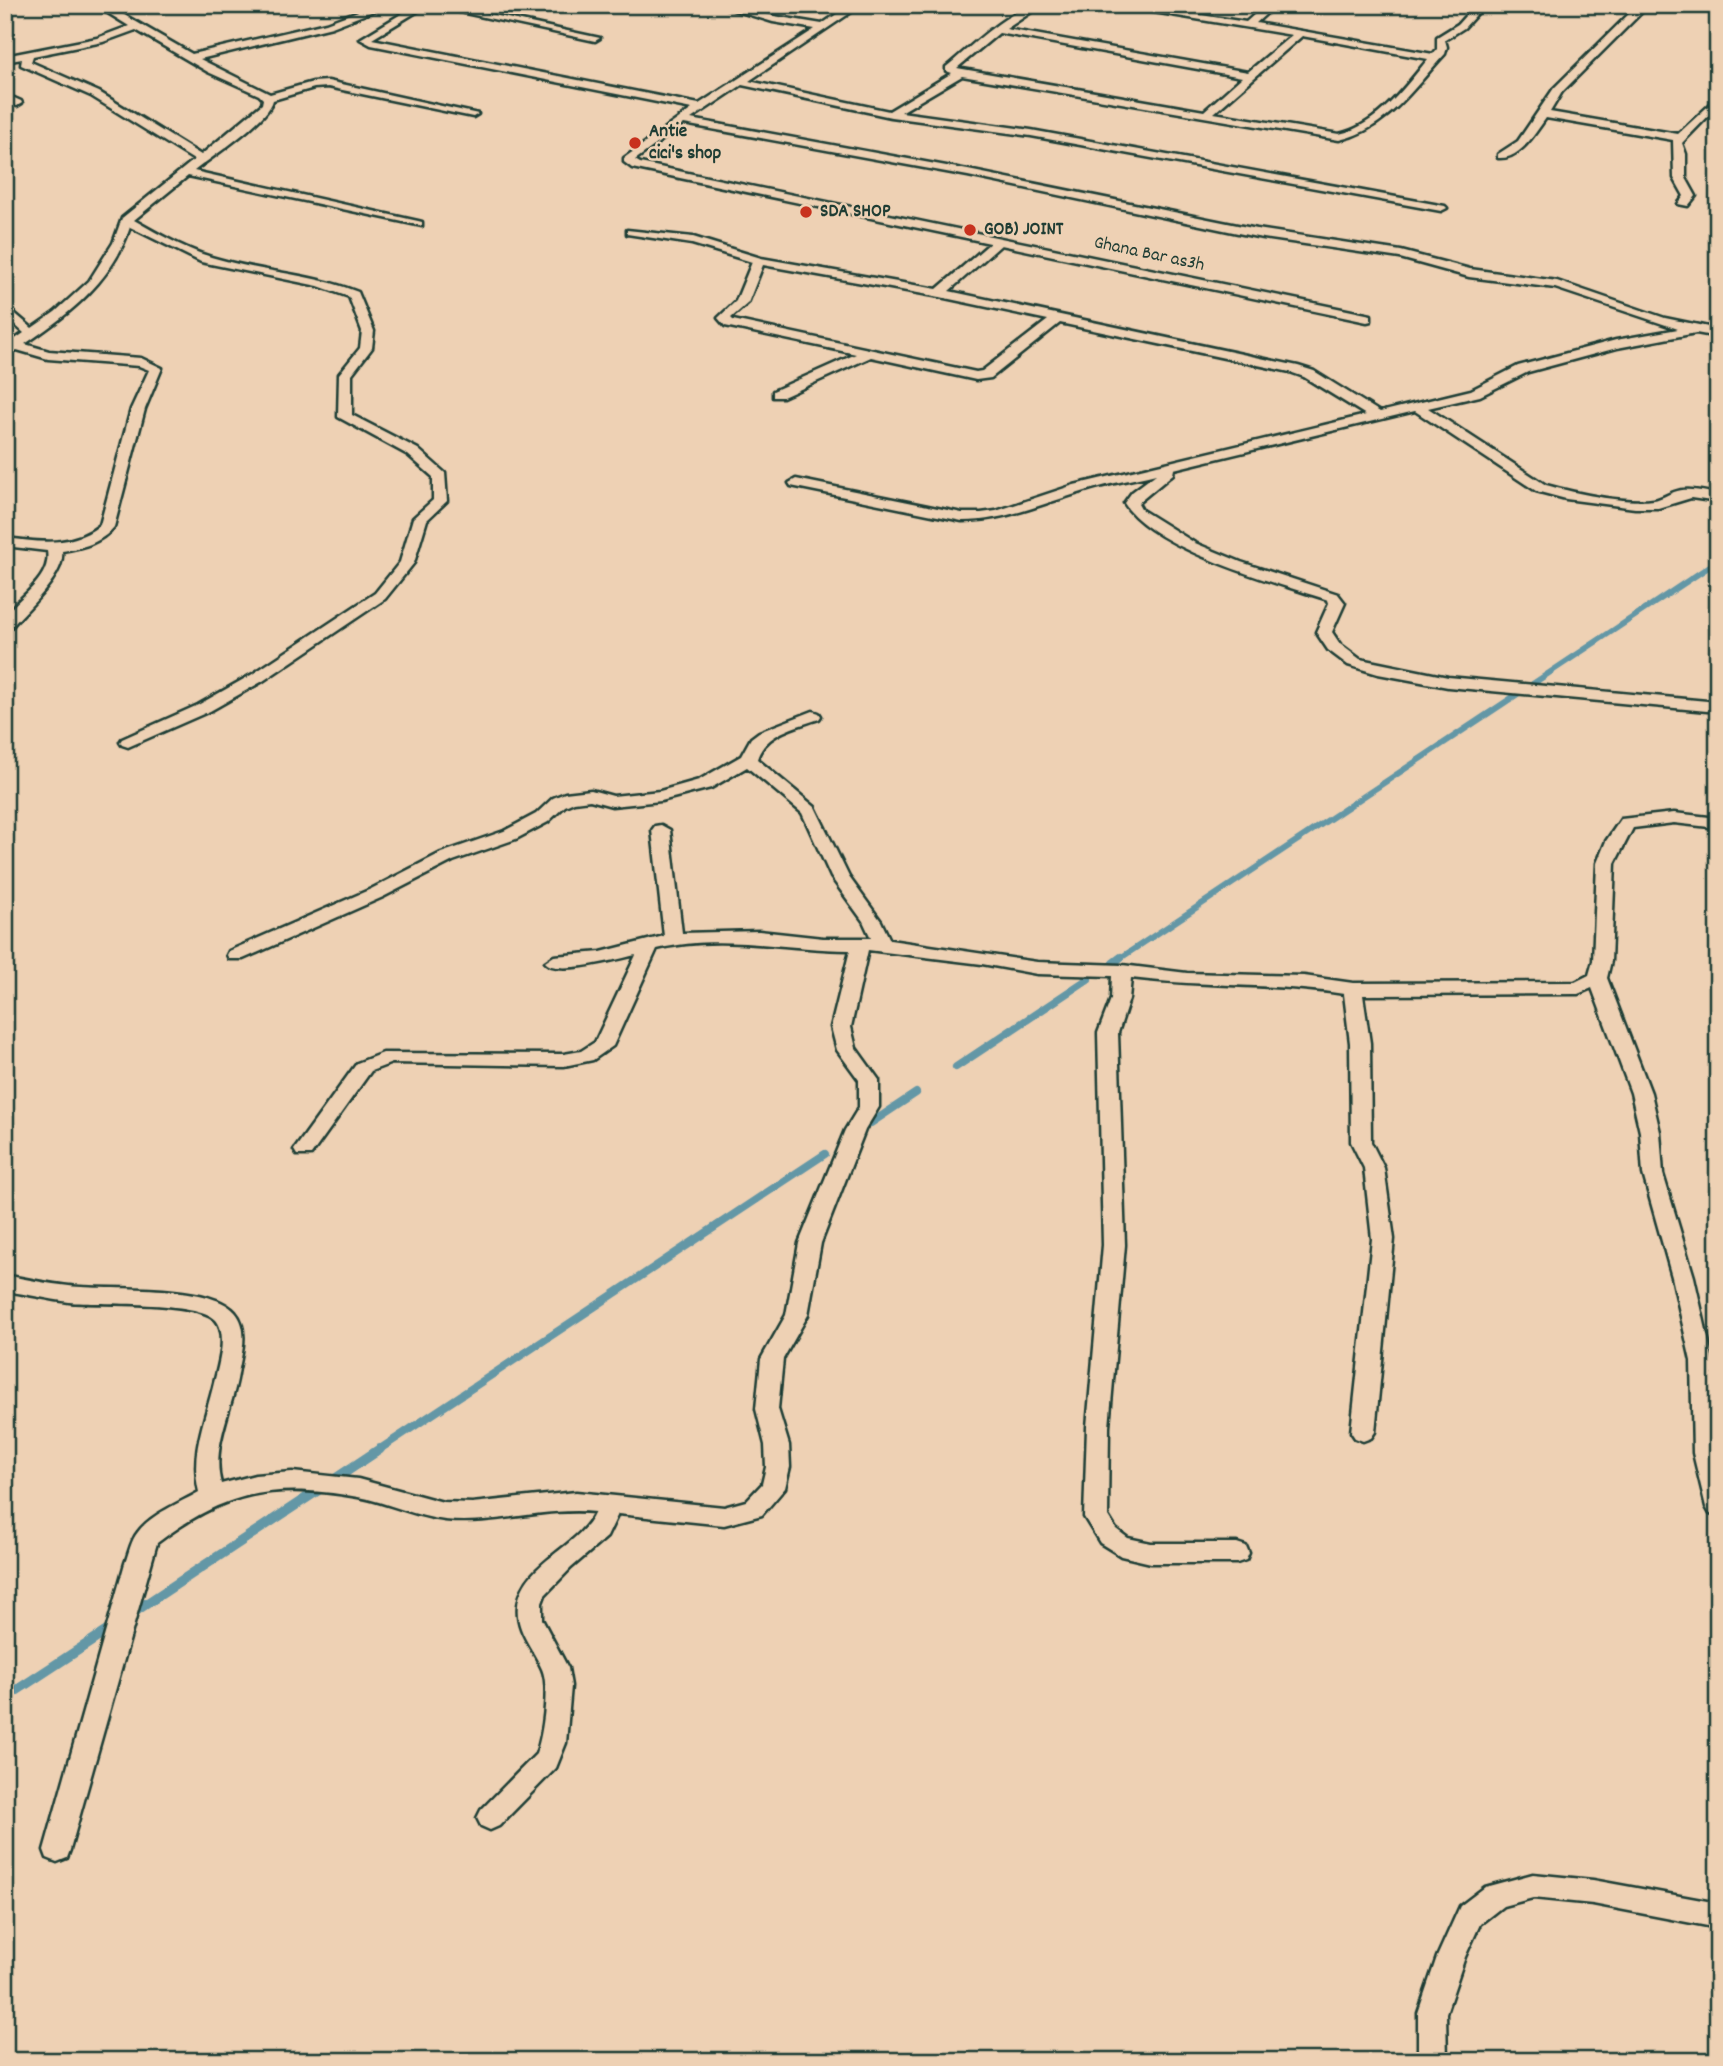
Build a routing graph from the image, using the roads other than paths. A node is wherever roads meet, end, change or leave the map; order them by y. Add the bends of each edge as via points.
1 (100, 5) edge
2 (384, 5) edge
3 (424, 5) edge
4 (432, 5) edge
5 (722, 5) edge
6 (858, 5) edge
7 (1037, 5) edge
8 (1116, 5) edge
9 (1271, 5) edge
10 (1480, 5) edge
11 (1644, 5) edge
12 (1129, 6) edge
13 (1248, 25) junction
14 (137, 26) junction
15 (824, 27) junction
16 (997, 30) junction
17 (1300, 33) junction
18 (595, 38) dead end
19 (30, 53) junction
20 (1434, 57) junction
21 (190, 58) junction
22 (5, 59) edge
23 (960, 73) junction
24 (1251, 76) junction
25 (741, 82) junction
26 (5, 97) edge
27 (268, 98) junction
28 (1718, 100) edge
29 (17, 103) dead end
30 (704, 108) junction
31 (473, 114) dead end
32 (891, 114) junction
33 (1543, 114) junction
34 (1204, 116) junction
35 (682, 120) junction
36 (1680, 138) junction
37 (1502, 156) dead end
38 (203, 161) junction
39 (187, 173) junction
40 (1684, 204) dead end
41 (1441, 208) dead end
42 (126, 220) junction
43 (418, 224) dead end
44 (631, 232) dead end
45 (998, 242) junction
46 (760, 261) junction
47 (940, 293) junction
48 (5, 309) edge
49 (1058, 318) junction
50 (1367, 318) dead end
51 (1696, 329) junction
52 (1718, 333) edge
53 (33, 335) junction
54 (11, 349) edge
55 (868, 355) junction
56 (778, 394) dead end
57 (1419, 408) junction
58 (1377, 416) junction
59 (1174, 466) junction
60 (796, 483) dead end
61 (1718, 498) edge
62 (5, 542) edge
63 (54, 547) junction
64 (5, 626) edge
65 (1718, 706) edge
66 (813, 716) dead end
67 (128, 742) dead end
68 (749, 759) junction
69 (1718, 823) edge
70 (661, 830) dead end
71 (674, 939) junction
72 (650, 944) junction
73 (871, 944) junction
74 (236, 955) dead end
75 (554, 962) dead end
76 (1122, 971) junction
77 (1598, 978) junction
78 (1353, 989) junction
79 (304, 1150) dead end
80 (5, 1283) edge
81 (1363, 1432) dead end
82 (212, 1496) junction
83 (610, 1504) junction
84 (1718, 1507) edge
85 (1237, 1553) dead end
86 (490, 1818) dead end
87 (57, 1850) dead end
88 (1718, 1916) edge
89 (1433, 2061) edge

1 - 14 street
2 - 21 street via 329,25
3 - 30 street via 365,39
4 - 18 street
5 - 15 street
6 - 15 street
7 - 16 street
8 - 12 street
9 - 13 street
10 - 20 street via 1461,26 1440,39 1443,47
11 - 33 street via 1558,90
12 - 13 street
13 - 17 street
14 - 19 street via 100,40
14 - 21 street
15 - 25 street
16 - 23 street via 950,69
16 - 24 street
17 - 20 street
17 - 24 street
19 - 22 street
19 - 38 street via 25,63 33,68 95,94
20 - 34 street via 1409,91 1353,135 1339,137
21 - 27 street
23 - 32 street
23 - 34 street
24 - 34 street
25 - 30 street
25 - 32 street
26 - 29 street
27 - 31 street via 328,84
27 - 38 street via 258,115
28 - 36 street
30 - 35 street
32 - 41 street via 1031,132
33 - 36 street
33 - 37 street via 1522,143
35 - 45 street, Ghana Bar as3h via 628,160 636,166
35 - 51 street via 1257,233 1401,255 1469,273 1557,285
36 - 40 street via 1676,143 1681,154 1680,178 1690,195
38 - 39 street
39 - 42 street
39 - 43 street
42 - 53 street via 102,274
42 - 67 street via 187,254 258,273 334,285 354,295 368,331 366,348 346,374 345,417 413,452 440,476 441,489 440,501 420,518 407,563 380,596 257,678
44 - 46 street via 693,242
45 - 47 street
45 - 50 street, Ghana Bar as3h
46 - 47 street
46 - 55 street via 742,303 724,318 729,323
47 - 49 street
48 - 53 street
49 - 55 street via 986,375
49 - 58 street via 1293,369
51 - 52 street
51 - 57 street via 1523,369 1475,393
53 - 54 street
54 - 63 street via 141,362 156,368 138,409 107,527 89,541
55 - 56 street
57 - 58 street
57 - 61 street via 1554,492 1635,504 1658,504 1691,494
58 - 59 street
59 - 60 street via 981,517
59 - 65 street via 1137,495 1131,503 1137,513 1190,547 1333,597 1337,603 1324,632 1334,647 1354,662 1448,682
62 - 63 street
63 - 64 street via 58,559 53,573
66 - 68 street via 772,730 753,746
68 - 73 street via 766,778 804,805 814,819 835,870 876,925
68 - 74 street via 705,784 661,796 612,802 591,795 571,797 510,835 447,857
69 - 77 street via 1674,818 1627,823 1606,863
70 - 71 street
71 - 72 street
71 - 73 street via 759,937
72 - 75 street via 601,958
72 - 79 street via 603,1046 586,1056 564,1059 377,1060 364,1067
73 - 76 street via 1037,968
73 - 83 street via 841,1027 847,1050 869,1080 869,1107 855,1130 810,1243 797,1315 772,1359 766,1409 777,1445 773,1488 754,1508 724,1516
76 - 78 street
76 - 85 street via 1120,999 1108,1033 1114,1245 1098,1427 1096,1517 1121,1546 1152,1553
77 - 78 street via 1578,988
77 - 84 street via 1640,1093 1650,1132 1653,1174 1684,1277 1702,1361 1705,1453
78 - 81 street via 1360,1042 1361,1142 1374,1168 1383,1239
80 - 82 street via 69,1294 189,1300 216,1308 228,1318 233,1338 208,1445
82 - 83 street via 255,1484 292,1481 358,1489 443,1511 576,1501
82 - 87 street via 148,1537
83 - 86 street via 598,1530 535,1590 530,1603 530,1619 555,1668 558,1686 553,1743 547,1760
88 - 89 street via 1593,1892 1533,1886 1495,1896 1470,1915 1451,1957 1432,2013

